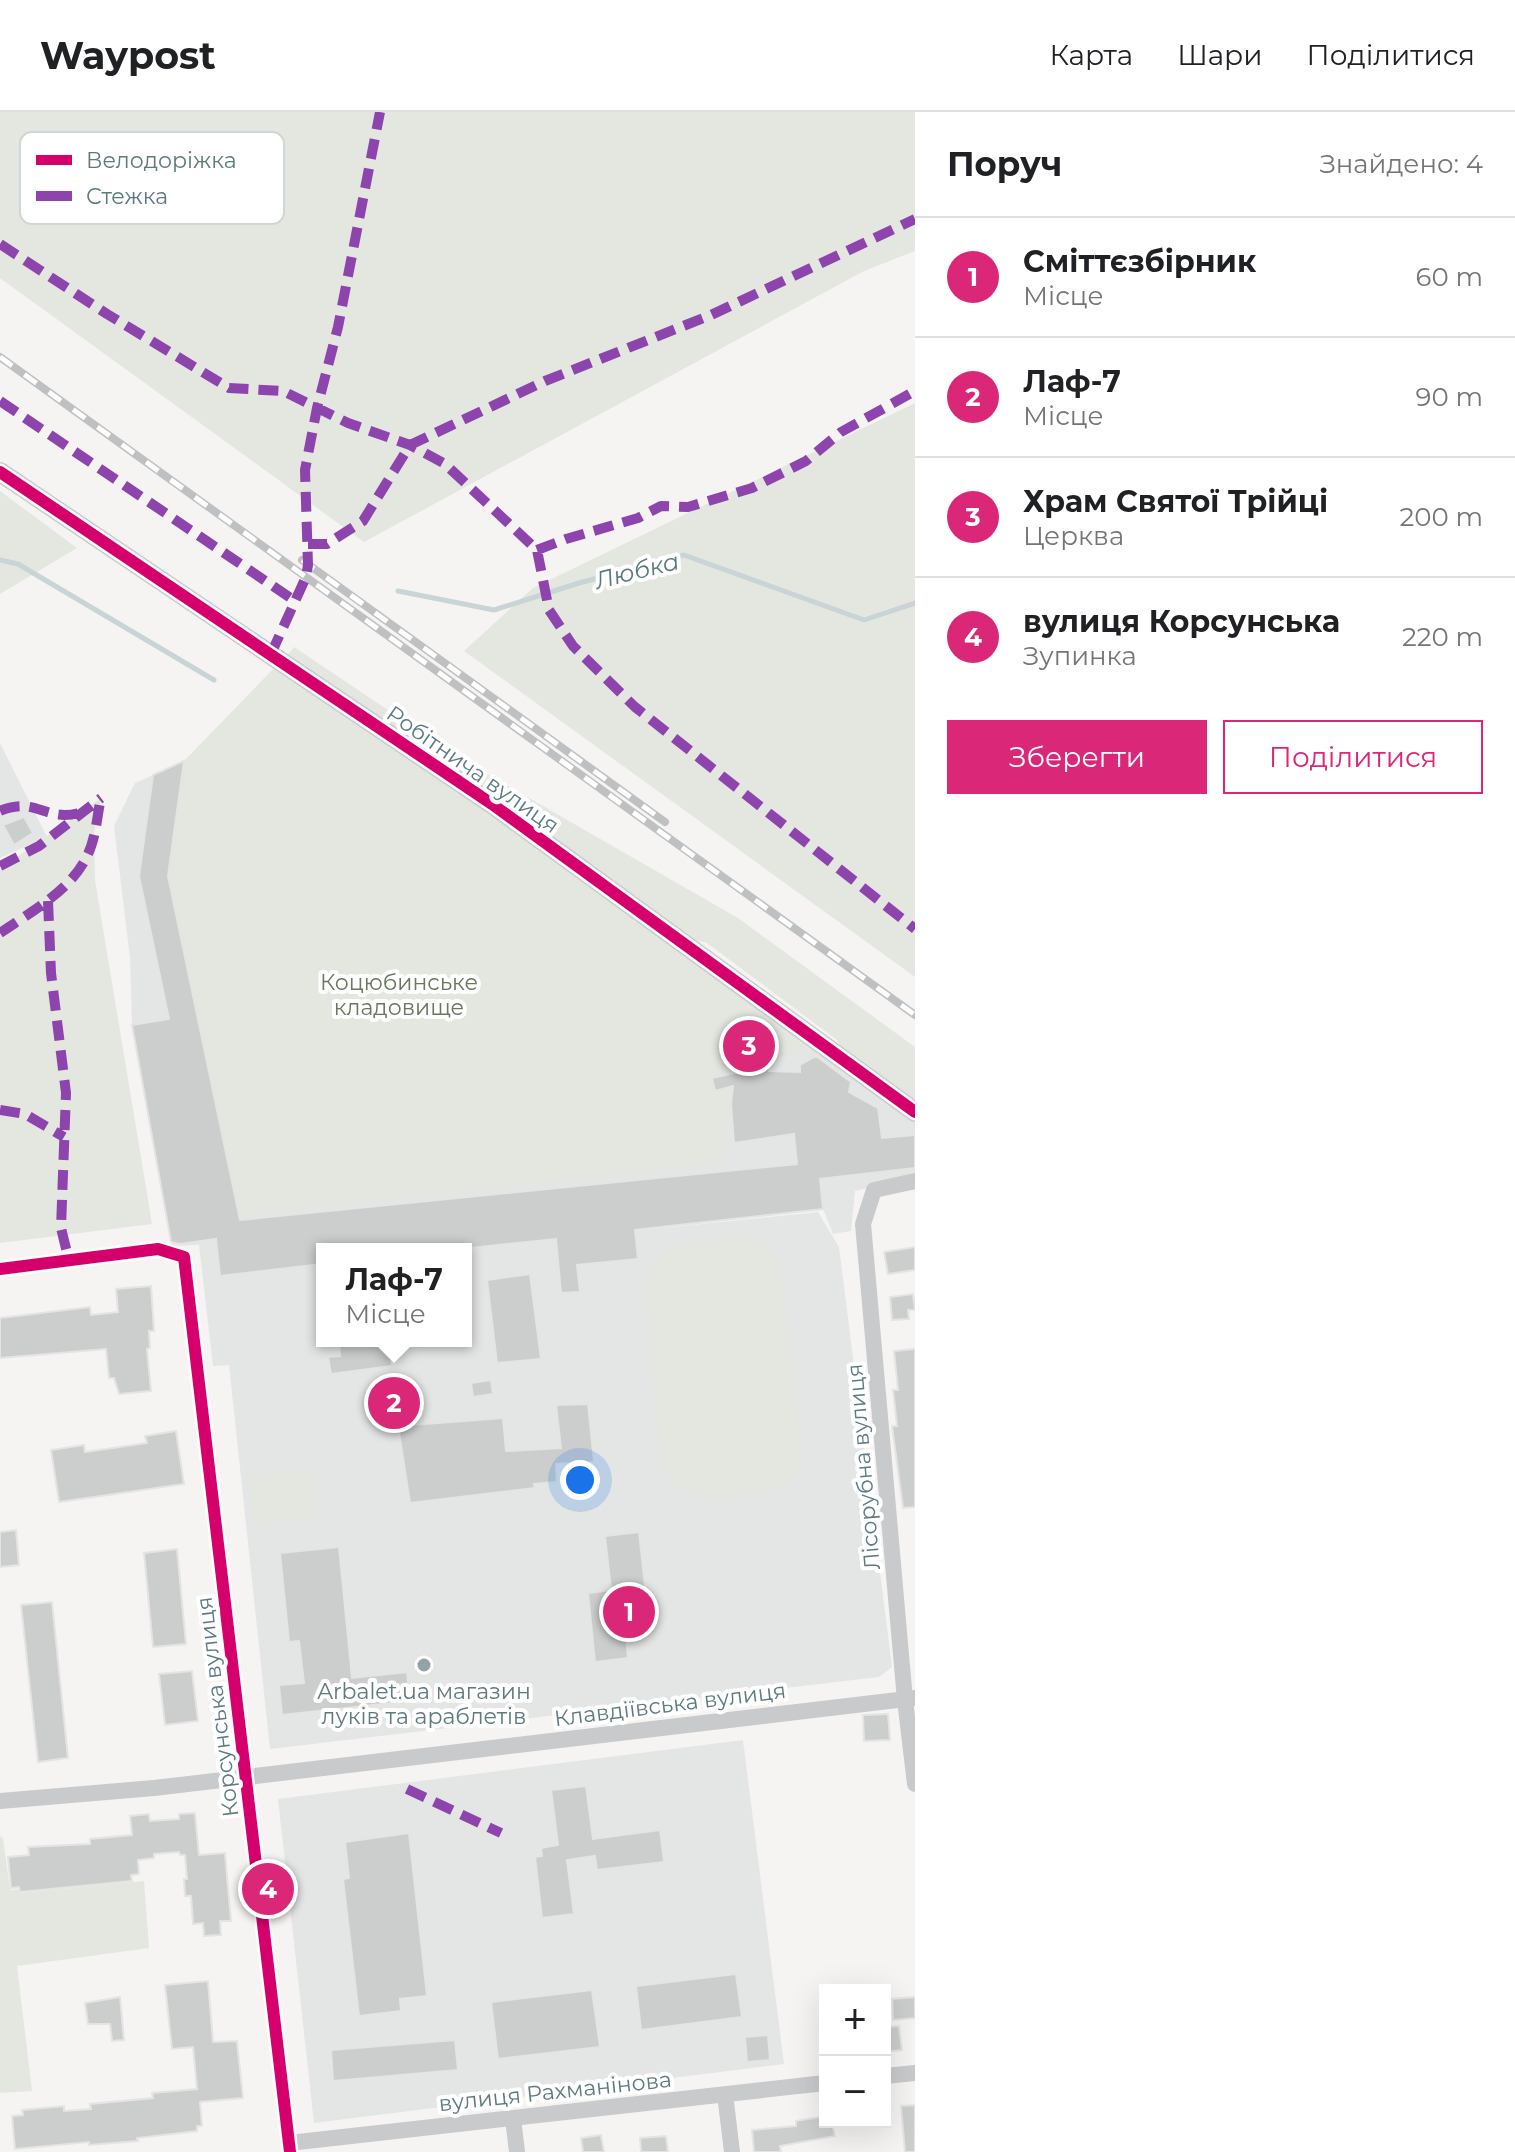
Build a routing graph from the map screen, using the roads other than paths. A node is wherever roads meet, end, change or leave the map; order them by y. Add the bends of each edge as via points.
1 (0, 472) edge
2 (915, 1112) edge
3 (915, 1181) edge
4 (0, 1269) edge
5 (910, 1699) edge
6 (246, 1777) junction
7 (915, 1784) edge
8 (0, 1801) edge
9 (915, 2073) edge
10 (891, 2075) edge
11 (819, 2084) edge
12 (725, 2094) junction
13 (513, 2118) junction
14 (290, 2147) edge
15 (517, 2152) edge
16 (732, 2152) edge

1 - 2 street, Робітнича вулиця via 492,804
3 - 5 street, Лісорубна вулиця via 874,1190 863,1224
4 - 6 street, Корсунська вулиця via 158,1249 184,1257
5 - 6 street, Клавдіївська вулиця
5 - 7 street, Лісорубна вулиця
6 - 8 street, Клавдіївська вулиця
6 - 14 street, Корсунська вулиця
9 - 10 street
11 - 12 street, вулиця Рахманінова
12 - 13 street, вулиця Рахманінова
12 - 16 street
13 - 14 street, вулиця Рахманінова
13 - 15 street

